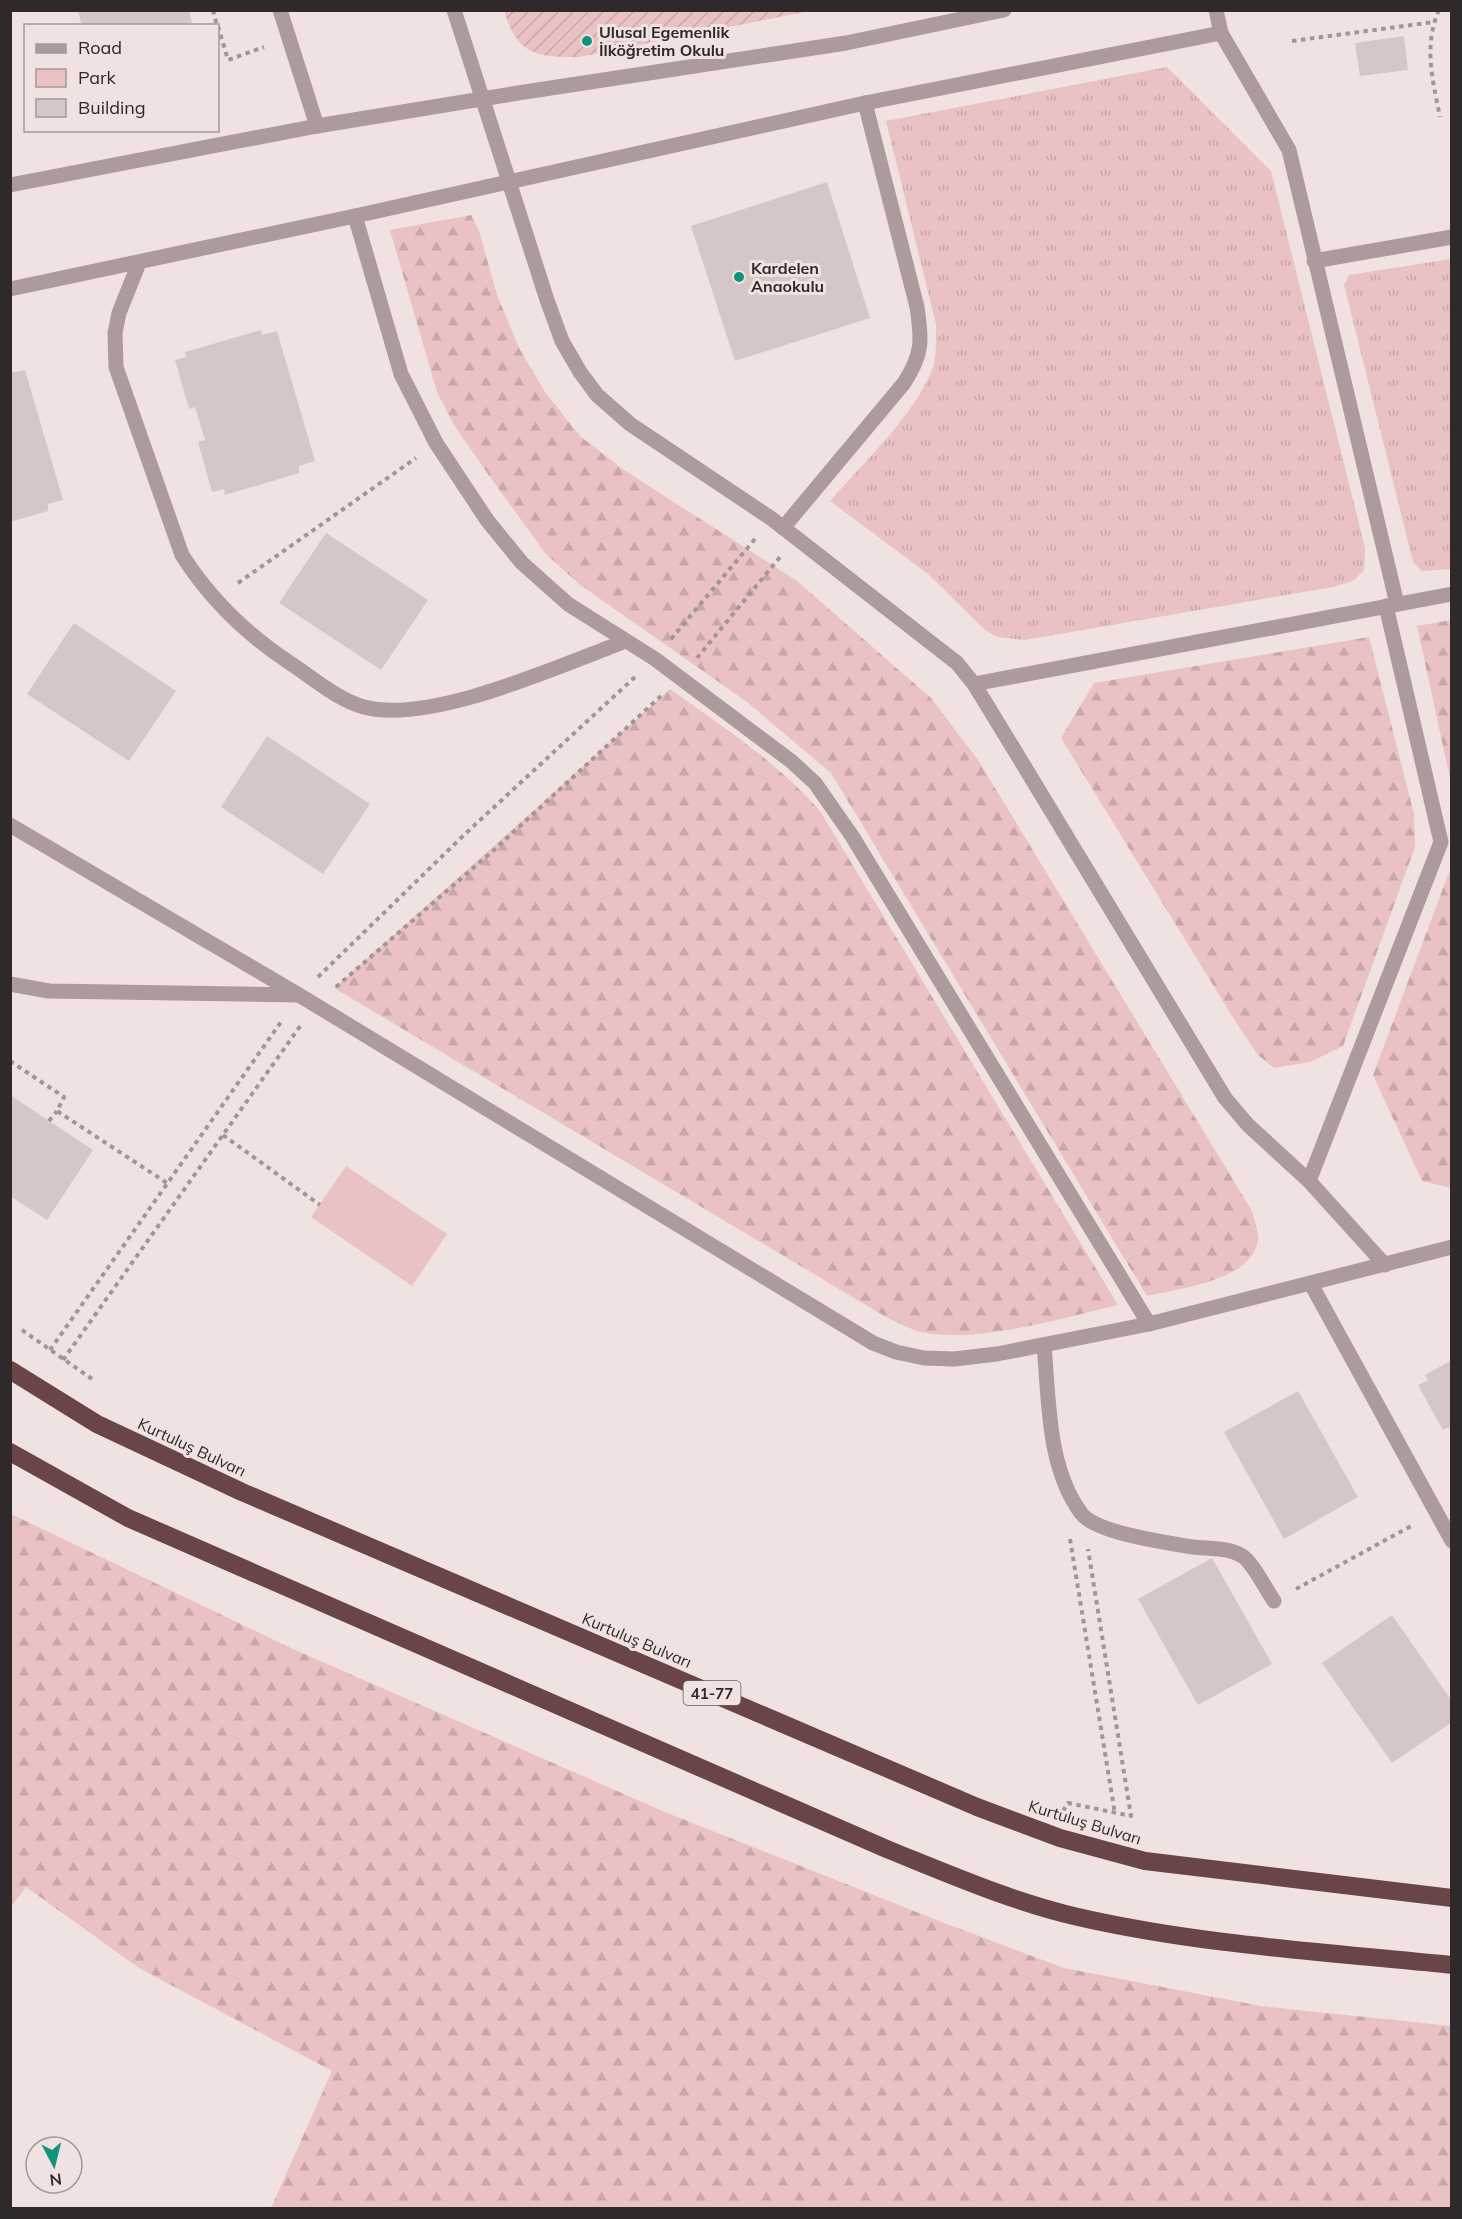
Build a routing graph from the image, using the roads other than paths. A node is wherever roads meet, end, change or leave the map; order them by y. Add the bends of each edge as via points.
1 (280, 10) edge
2 (454, 10) edge
3 (1004, 10) edge
4 (1216, 10) edge
5 (1221, 33) junction
6 (483, 98) junction
7 (865, 103) junction
8 (317, 126) junction
9 (510, 181) junction
10 (10, 185) edge
11 (355, 216) junction
12 (1452, 237) edge
13 (1314, 261) junction
14 (139, 263) junction
15 (10, 289) edge
16 (777, 523) junction
17 (1452, 594) edge
18 (1392, 605) junction
19 (626, 642) junction
20 (974, 684) junction
21 (10, 825) edge
22 (1446, 842) edge
23 (10, 984) edge
24 (299, 995) junction
25 (1309, 1181) junction
26 (1452, 1247) edge
27 (1385, 1265) junction
28 (1311, 1284) junction
29 (1149, 1324) junction
30 (1044, 1345) junction
31 (10, 1370) edge
32 (10, 1452) edge
33 (1452, 1541) edge
34 (1274, 1601) road end
35 (1452, 1898) edge
36 (1452, 1965) edge

1 - 8 street
2 - 6 street
3 - 6 street via 846,44
4 - 5 street
5 - 7 street
5 - 13 street via 1288,150
6 - 8 street
6 - 9 street
7 - 9 street
7 - 16 street via 916,307 920,352 904,383
8 - 10 street
9 - 11 street
9 - 16 street via 562,341 597,394 630,424
11 - 14 street
11 - 19 street via 401,374 436,443 487,520 522,563 568,604
12 - 13 street
13 - 18 street via 1344,375
14 - 15 street
14 - 19 street via 119,313 116,367 182,555 214,599 270,649 342,697 364,707 413,710 446,704
16 - 20 street via 942,648
17 - 18 street
18 - 20 street
18 - 22 street
19 - 29 street via 681,678 815,783 834,808
20 - 25 street via 1225,1098 1248,1125
21 - 24 street
22 - 25 street
23 - 24 street via 49,991
24 - 30 street via 873,1343 896,1352 954,1359
25 - 27 street
26 - 27 street
27 - 28 street
28 - 29 street
28 - 33 street
29 - 30 street
30 - 34 street via 1052,1435 1071,1498 1082,1516 1106,1529 1232,1551 1246,1558
31 - 35 highway, Kurtuluş Bulvarı / 41-77 via 97,1424 242,1492 977,1807 1060,1838 1145,1861
32 - 36 highway via 129,1518 991,1891 1075,1916 1149,1932

